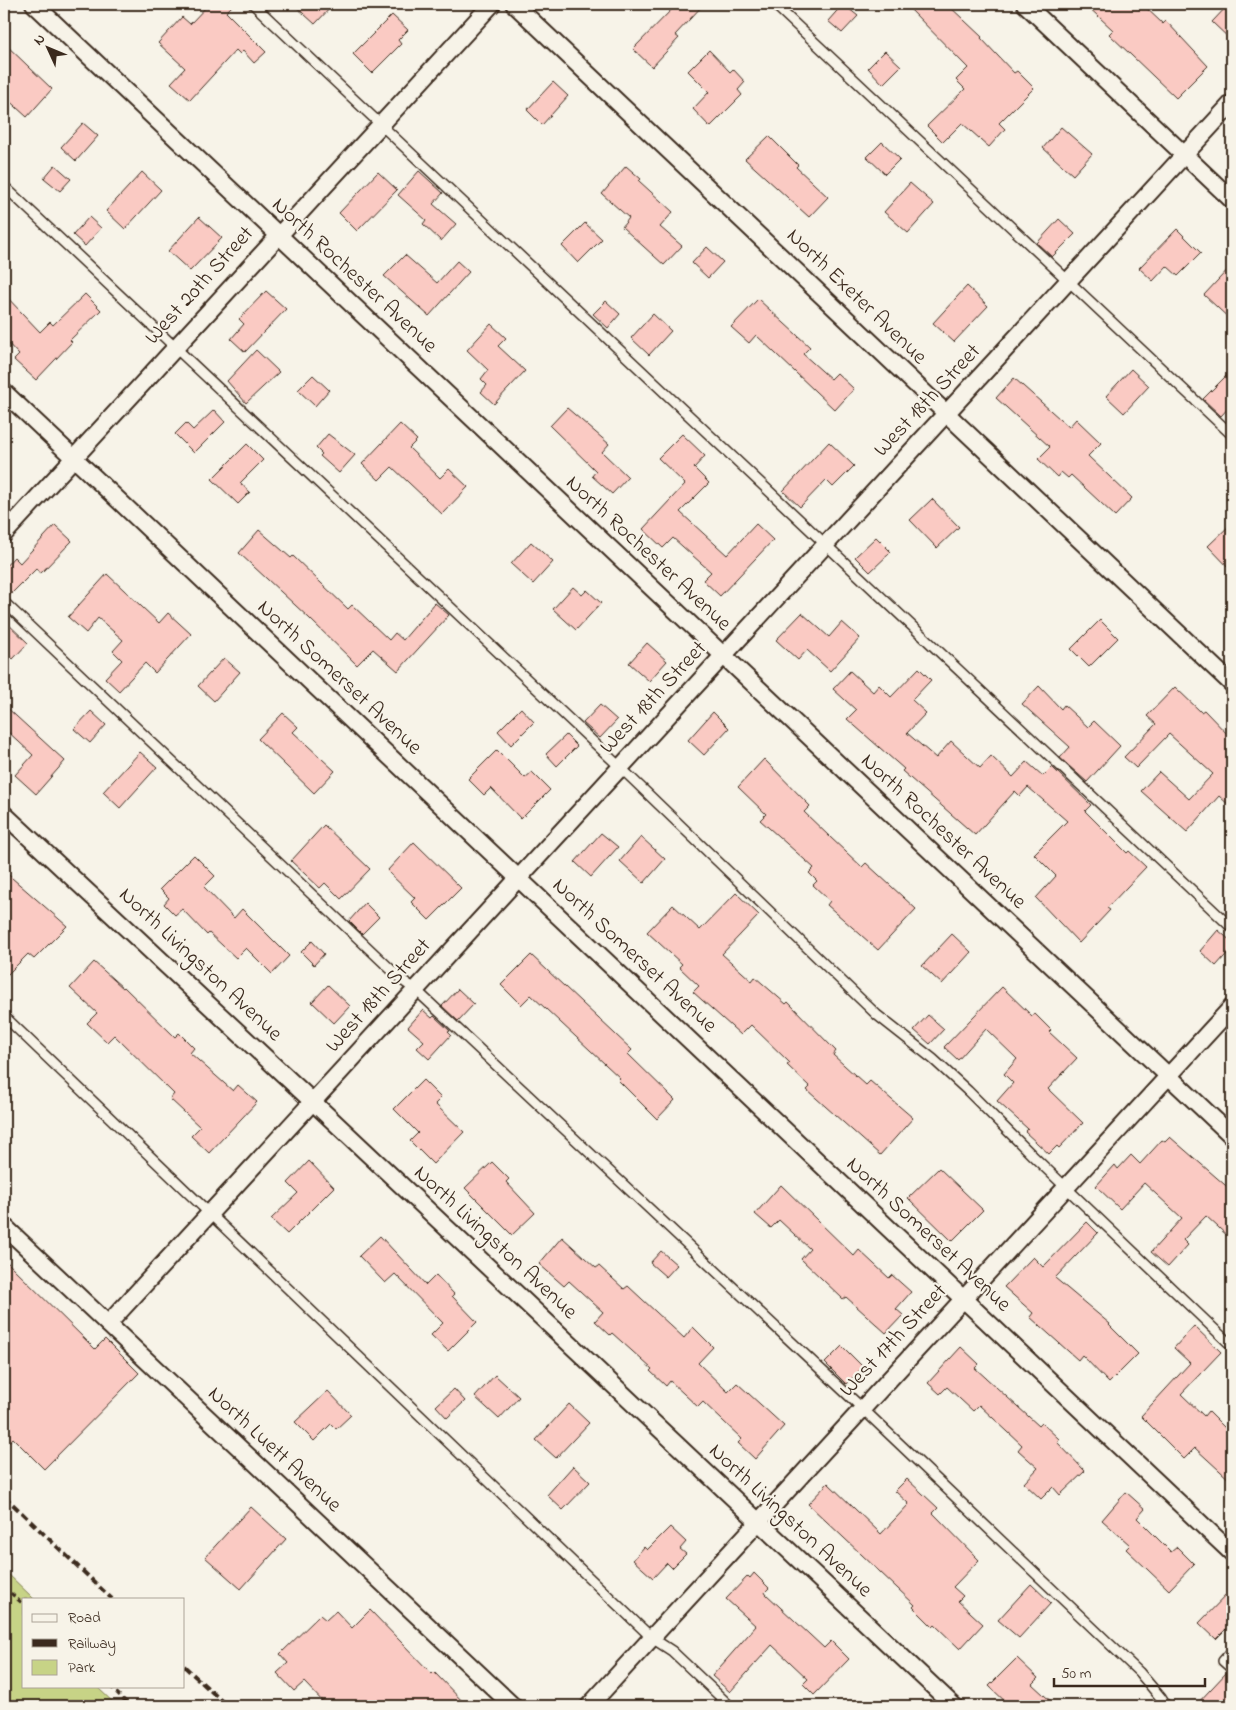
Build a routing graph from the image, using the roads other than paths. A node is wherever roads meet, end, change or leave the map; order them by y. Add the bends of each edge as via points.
1 (34, 4) edge
2 (253, 4) edge
3 (492, 4) edge
4 (514, 4) edge
5 (774, 4) edge
6 (1025, 4) edge
7 (1232, 103) edge
8 (382, 123) junction
9 (1184, 155) junction
10 (4, 186) edge
11 (1232, 200) edge
12 (278, 235) junction
13 (1068, 282) junction
14 (176, 346) junction
15 (4, 392) edge
16 (946, 414) junction
17 (1232, 435) edge
18 (73, 458) junction
19 (4, 534) edge
20 (826, 544) junction
21 (4, 602) edge
22 (724, 656) junction
23 (1232, 684) edge
24 (621, 768) junction
25 (4, 814) edge
26 (518, 878) junction
27 (1232, 928) edge
28 (416, 990) junction
29 (1232, 1007) edge
30 (4, 1016) edge
31 (1168, 1076) junction
32 (313, 1102) junction
33 (1232, 1136) edge
34 (1066, 1188) junction
35 (210, 1214) junction
36 (4, 1226) edge
37 (964, 1300) junction
38 (108, 1324) junction
39 (1232, 1346) edge
40 (863, 1408) junction
41 (758, 1522) junction
42 (1232, 1553) edge
43 (652, 1638) junction
44 (1232, 1651) edge
45 (1232, 1669) edge
46 (513, 1706) edge
47 (589, 1706) edge
48 (730, 1706) edge
49 (954, 1706) edge
50 (1166, 1706) edge

1 - 12 street, North Rochester Avenue
2 - 8 lane via 361,108
3 - 8 street, West 20th Street
4 - 16 street, North Exeter Avenue
5 - 13 lane
6 - 9 street
7 - 9 street, West 18th Street
8 - 12 street, West 20th Street
8 - 20 lane
9 - 11 street
9 - 13 street, West 18th Street
10 - 14 lane
12 - 14 street, West 20th Street
12 - 22 street, North Rochester Avenue
13 - 16 street, West 18th Street
13 - 17 lane
14 - 18 street, West 20th Street
14 - 24 lane
15 - 18 street, North Somerset Avenue
16 - 20 street, West 18th Street
16 - 23 street, North Exeter Avenue
18 - 19 street, West 20th Street
18 - 26 street, North Somerset Avenue
20 - 22 street, West 18th Street
20 - 27 lane
21 - 28 lane
22 - 24 street, West 18th Street
22 - 31 street, North Rochester Avenue
24 - 26 street, West 18th Street
24 - 34 lane via 877,1015 940,1065
25 - 32 street, North Livingston Avenue
26 - 28 street, West 18th Street
26 - 37 street, North Somerset Avenue
28 - 32 street, West 18th Street
28 - 40 lane
29 - 31 street, West 17th Street
30 - 35 lane
31 - 33 street, North Rochester Avenue
31 - 34 street, West 17th Street
32 - 35 street, West 18th Street
32 - 41 street, North Livingston Avenue
34 - 37 street, West 17th Street
34 - 39 lane
35 - 38 street, West 18th Street
35 - 43 lane
36 - 38 street, North Luett Avenue
37 - 40 street, West 17th Street
37 - 42 street, North Somerset Avenue
38 - 46 street, North Luett Avenue
40 - 41 street, West 17th Street
40 - 50 lane via 1139,1672
41 - 43 street, West 17th Street
41 - 49 street, North Livingston Avenue
43 - 47 street, West 17th Street
43 - 48 lane via 672,1651
44 - 45 lane via 1224,1661

